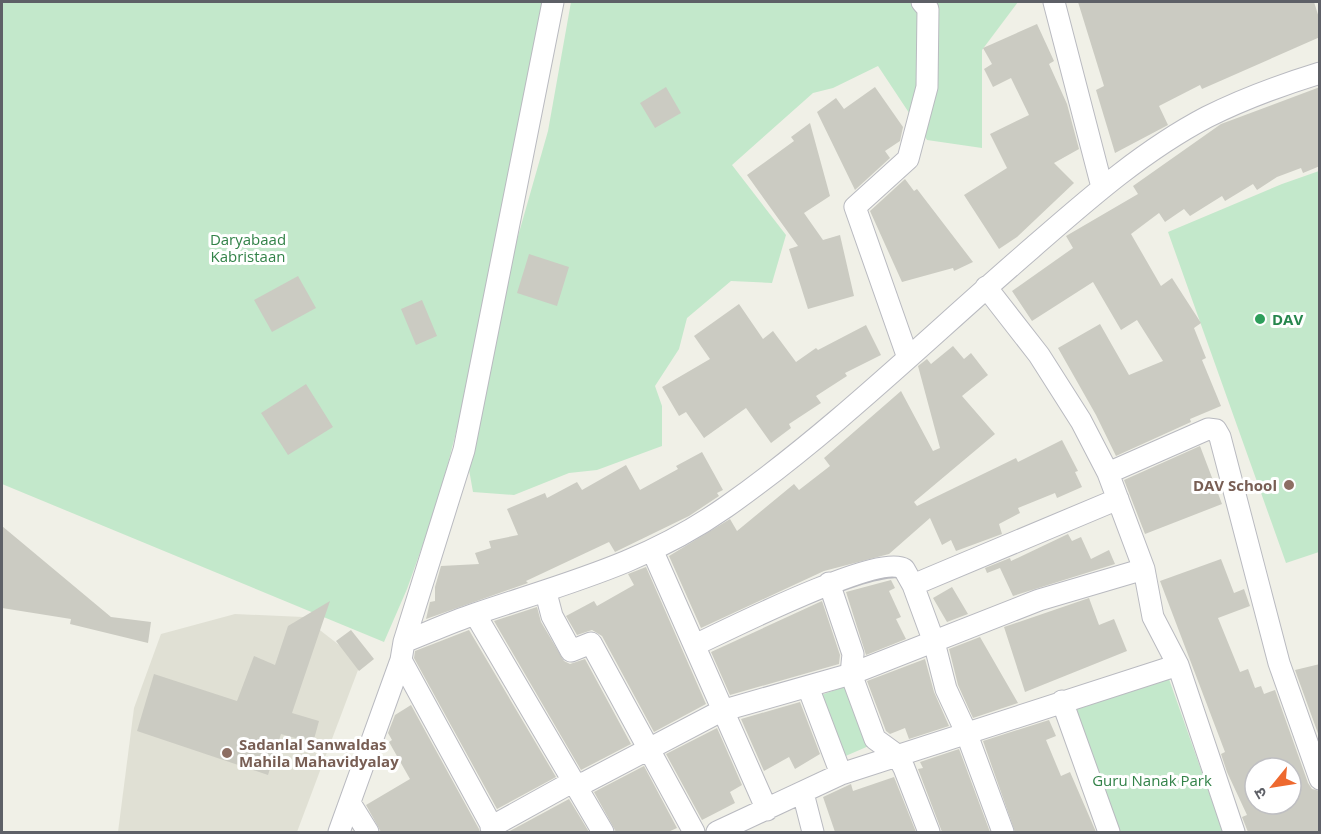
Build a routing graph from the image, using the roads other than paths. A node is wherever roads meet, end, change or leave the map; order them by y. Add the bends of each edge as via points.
1 (553, 2) edge
2 (922, 2) edge
3 (1054, 2) edge
4 (1320, 73) edge
5 (1102, 187) junction
6 (986, 287) junction
7 (908, 358) junction
8 (1108, 473) junction
9 (1118, 499) junction
10 (653, 552) junction
11 (1144, 569) junction
12 (829, 584) junction
13 (913, 585) junction
14 (546, 593) junction
15 (475, 614) junction
16 (934, 642) junction
17 (695, 645) junction
18 (402, 651) junction
19 (1178, 665) junction
20 (851, 674) junction
21 (808, 687) junction
22 (1062, 701) junction
23 (721, 711) junction
24 (966, 732) junction
25 (648, 749) junction
26 (897, 756) junction
27 (841, 774) junction
28 (1320, 779) edge
29 (574, 781) junction
30 (803, 793) junction
31 (350, 803) junction
32 (767, 810) junction
33 (493, 830) edge
34 (339, 832) edge
35 (368, 832) edge
36 (603, 832) edge
37 (694, 832) edge
38 (717, 832) edge
39 (813, 832) edge
40 (928, 832) edge
41 (1003, 832) edge
42 (1109, 832) edge
43 (1234, 832) edge

1 - 18 street via 464,450
2 - 7 street via 928,9 927,87 908,159 855,207
3 - 5 street
4 - 5 street via 1241,100 1204,118
5 - 6 street
6 - 7 street
6 - 8 street via 1039,355
7 - 10 street via 724,509
8 - 9 street
8 - 28 street via 1208,429 1216,430 1279,663
9 - 11 street
9 - 13 street
10 - 14 street
10 - 17 street
11 - 16 street via 1039,600
11 - 19 street via 1153,617
12 - 13 street via 891,565 904,569
12 - 17 street
12 - 20 street via 853,654
13 - 16 street
14 - 15 street
14 - 25 street via 552,616 571,651 591,643
15 - 18 street
15 - 29 street
16 - 20 street
16 - 24 street via 946,688
17 - 23 street
18 - 31 street
18 - 33 street
19 - 22 street
19 - 43 street
20 - 21 street
20 - 26 street via 875,739
21 - 23 street
21 - 27 street
22 - 24 street
22 - 42 street
23 - 25 street
23 - 32 street
24 - 26 street
24 - 41 street
25 - 29 street via 579,785
25 - 37 street
26 - 27 street
26 - 40 street
27 - 30 street
29 - 33 street
29 - 36 street
30 - 32 street
30 - 39 street
31 - 34 street
31 - 35 street
32 - 38 street

